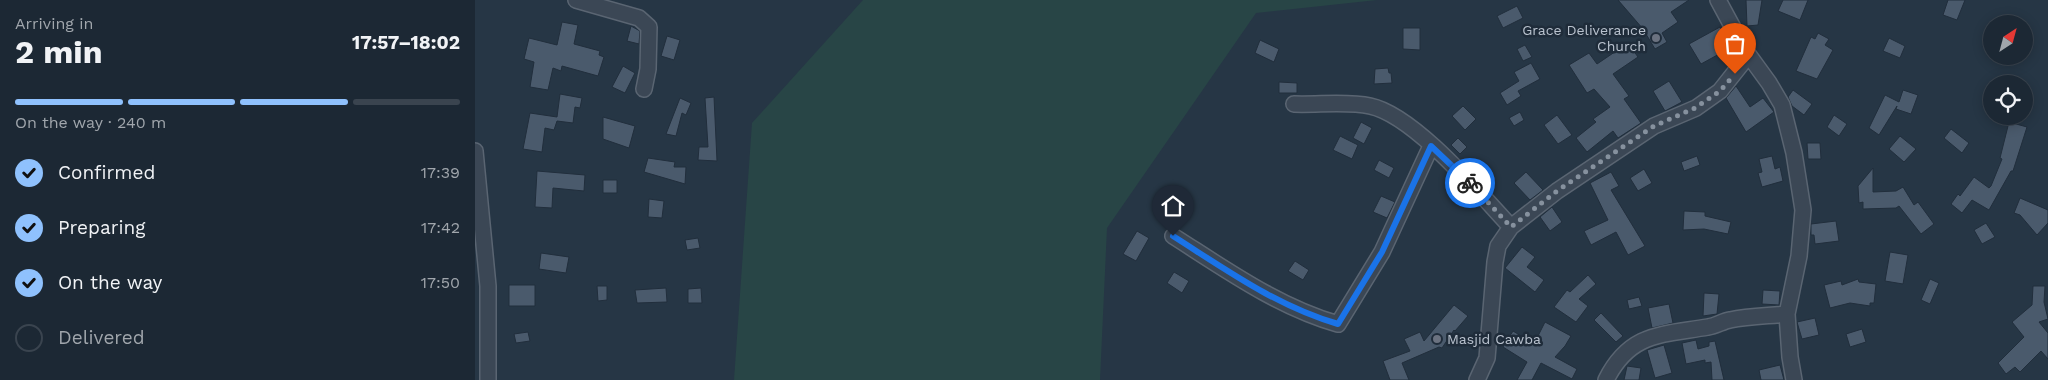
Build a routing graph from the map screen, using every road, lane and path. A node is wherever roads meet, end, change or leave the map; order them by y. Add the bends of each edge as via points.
1 (576, 0) edge
2 (1718, 0) edge
3 (1745, 50) junction
4 (644, 89) dead end
5 (1294, 104) dead end
6 (1431, 146) junction
7 (475, 150) edge
8 (1511, 227) junction
9 (1173, 236) dead end
10 (1787, 314) junction
11 (488, 380) edge
12 (1477, 380) edge
13 (1607, 380) edge
14 (1794, 380) edge

1 - 4 street via 639,18 649,26
2 - 3 street
3 - 8 street via 1743,62 1720,91 1695,108 1654,126 1557,191
3 - 10 street via 1782,105 1796,163 1803,210 1799,256
5 - 6 street via 1370,106 1401,119
6 - 8 street
6 - 9 street via 1382,252 1338,324 1283,303
7 - 11 street via 488,286
8 - 12 street via 1498,246 1487,358
10 - 13 street via 1728,320 1710,327 1652,336 1627,350
10 - 14 street

